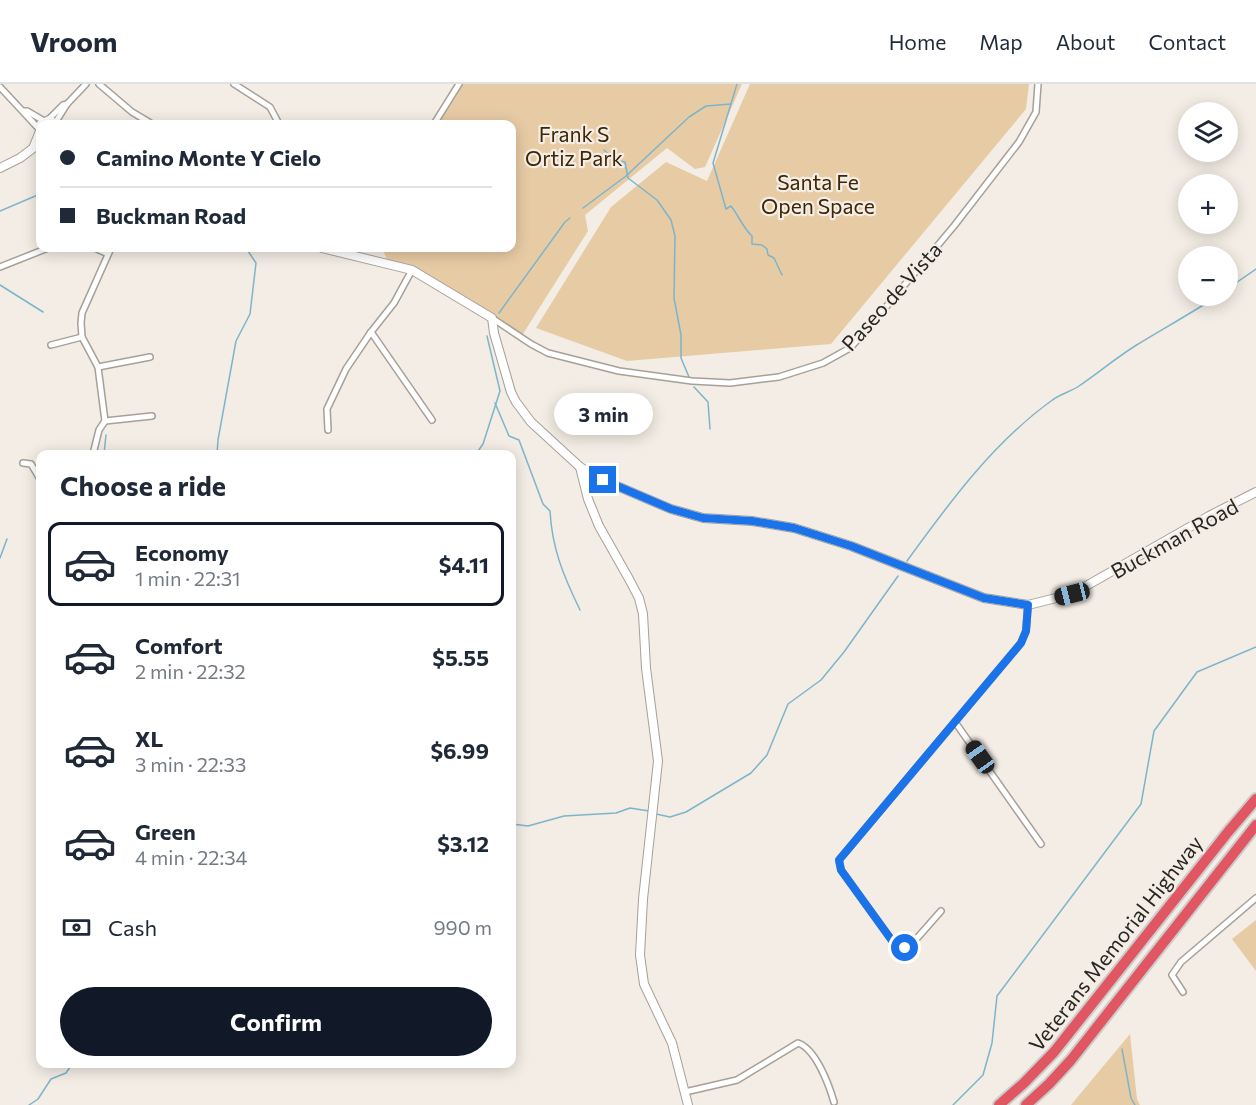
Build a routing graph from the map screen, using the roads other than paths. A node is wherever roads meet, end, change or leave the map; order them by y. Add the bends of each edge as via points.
1 (86, 84) edge
2 (99, 84) edge
3 (234, 84) edge
4 (459, 84) edge
5 (1038, 84) edge
6 (0, 87) edge
7 (67, 104) junction
8 (36, 120) edge
9 (48, 120) edge
10 (57, 120) edge
11 (146, 120) edge
12 (277, 120) edge
13 (436, 120) edge
14 (36, 146) edge
15 (0, 168) edge
16 (38, 252) edge
17 (110, 252) edge
18 (354, 252) edge
19 (0, 267) edge
20 (412, 270) junction
21 (492, 318) junction
22 (371, 332) junction
23 (82, 337) junction
24 (51, 345) dead end
25 (150, 357) dead end
26 (98, 367) junction
27 (152, 416) dead end
28 (432, 420) dead end
29 (105, 421) junction
30 (327, 430) dead end
31 (94, 450) edge
32 (22, 463) dead end
33 (580, 467) junction
34 (36, 472) edge
35 (1256, 492) edge
36 (1028, 605) junction
37 (955, 722) junction
38 (1256, 799) edge
39 (1256, 825) edge
40 (1041, 844) dead end
41 (1256, 898) edge
42 (941, 911) dead end
43 (1183, 992) dead end
44 (685, 1092) junction
45 (834, 1102) dead end
46 (688, 1105) edge
47 (999, 1105) edge
48 (1026, 1105) edge

1 - 7 street
2 - 11 street
3 - 12 street via 270,107
4 - 13 street
5 - 21 street, Paseo de Vista via 1036,112 997,171 870,326 850,348 823,363 779,377 730,383 692,381 619,371 548,353
6 - 8 street
7 - 9 street
7 - 10 street
14 - 15 street
16 - 19 street
17 - 23 street via 82,313
18 - 20 street
20 - 21 street
20 - 22 street via 394,303
21 - 33 street, Buckman Road via 516,402 531,422
22 - 28 street
22 - 30 street via 346,369 327,410
23 - 24 street
23 - 26 street
25 - 26 street
26 - 29 street
27 - 29 street
29 - 31 street
32 - 34 street via 31,464
33 - 36 street, Buckman Road via 671,509 703,518 794,528 984,598
33 - 44 street via 599,526 639,598 643,614 658,761 640,955 644,984 672,1044
35 - 36 street, Buckman Road via 1072,594
36 - 37 street via 1021,643
37 - 40 street
37 - 42 street via 839,860 841,870 899,946 911,945
38 - 47 highway, Veterans Memorial Highway via 1054,1052
39 - 48 highway, Veterans Memorial Highway via 1071,1060
41 - 43 street via 1181,962 1172,975
44 - 45 street via 737,1080 798,1043 806,1046 824,1074
44 - 46 street

